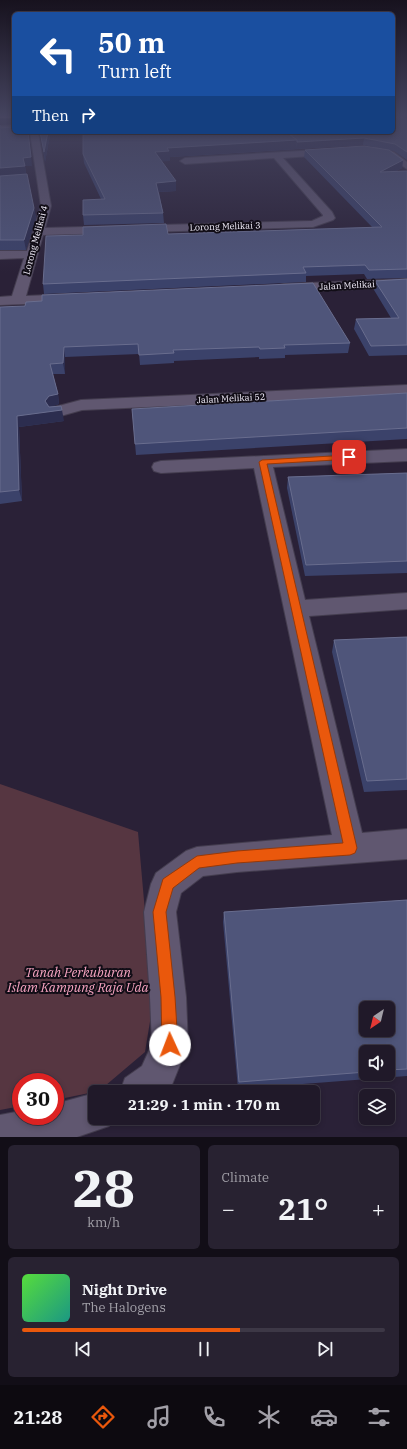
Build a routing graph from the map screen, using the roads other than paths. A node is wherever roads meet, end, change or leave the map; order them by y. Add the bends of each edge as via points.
1 (38, 167) edge
2 (287, 167) edge
3 (27, 171) edge
4 (39, 175) junction
5 (38, 232) junction
6 (32, 254) junction
7 (0, 255) edge
8 (407, 283) edge
9 (272, 289) edge
10 (82, 297) edge
11 (18, 300) junction
12 (0, 301) edge
13 (407, 390) edge
14 (57, 412) edge
15 (407, 454) edge
16 (262, 462) junction
17 (161, 467) dead end
18 (407, 601) edge
19 (296, 609) junction
20 (407, 844) edge
21 (350, 848) junction
22 (148, 1085) edge
23 (88, 1114) edge
24 (0, 1135) edge

1 - 4 street, Lorong Melikai 4
2 - 5 street, Lorong Melikai 3 via 329,218 313,224
3 - 4 street
4 - 5 street, Lorong Melikai 4 via 46,206
5 - 6 street, Lorong Melikai 4
6 - 7 street
6 - 11 street, Lorong Melikai 4
8 - 9 street, Jalan Melikai
10 - 11 street
11 - 12 street
13 - 14 street, Jalan Melikai 52 via 81,405
15 - 16 street
16 - 17 street
16 - 19 street
18 - 19 street
19 - 21 street
20 - 21 street
21 - 22 street via 197,862 168,884 160,912 170,1045
23 - 24 street via 48,1126

